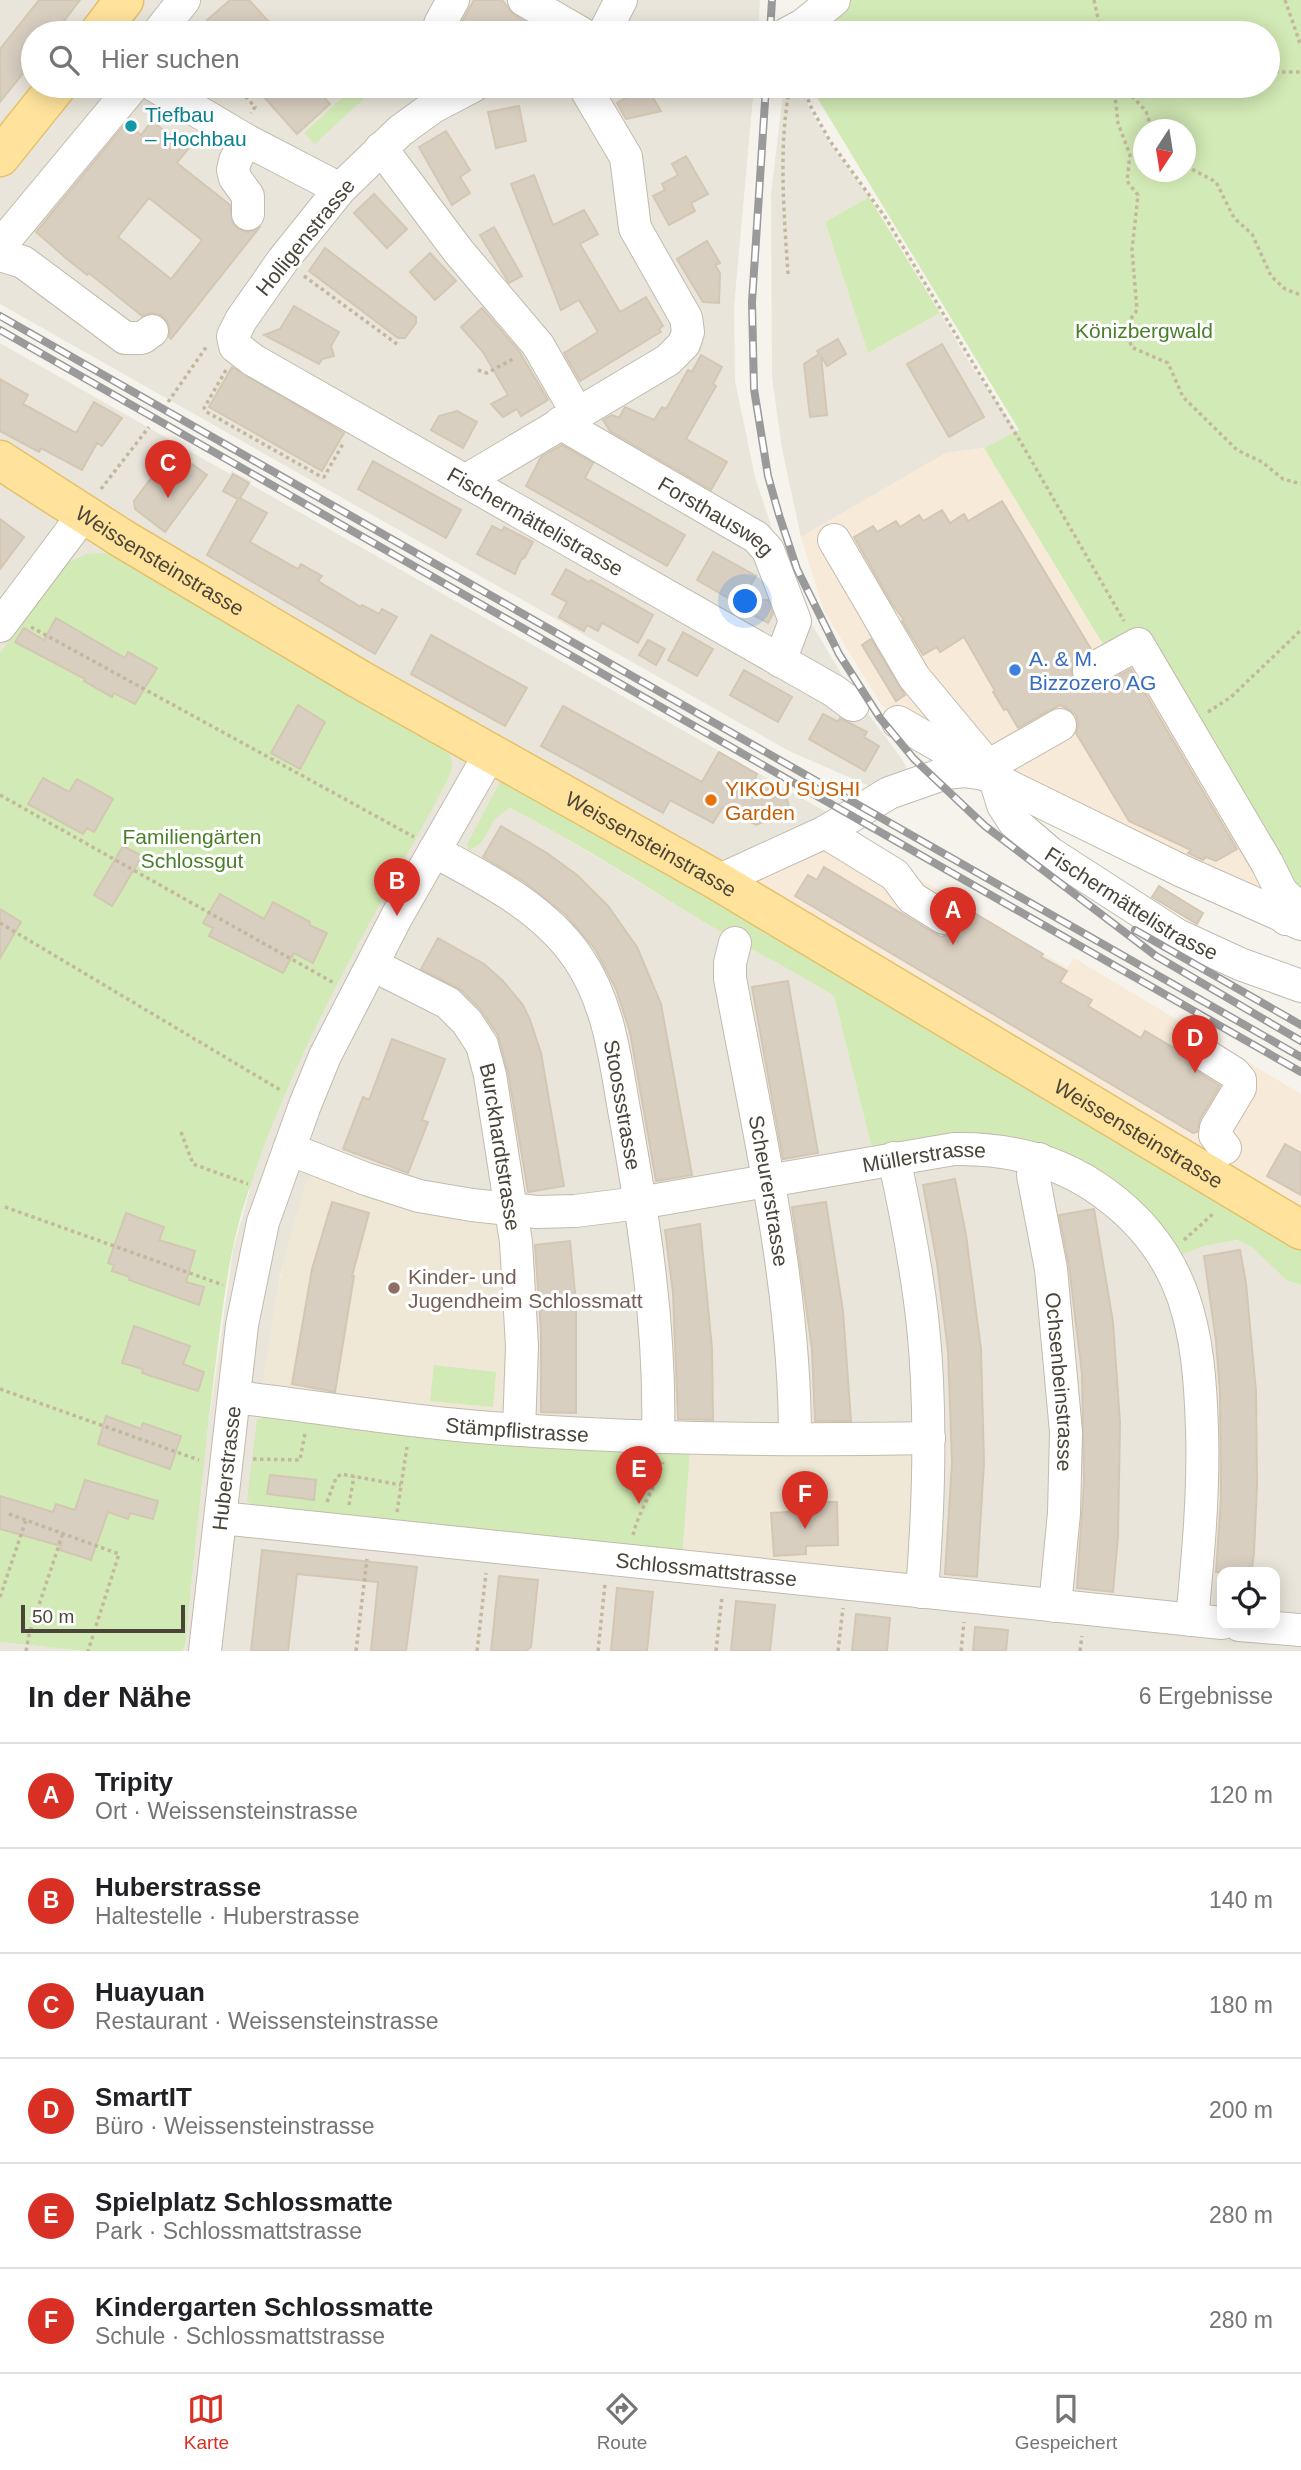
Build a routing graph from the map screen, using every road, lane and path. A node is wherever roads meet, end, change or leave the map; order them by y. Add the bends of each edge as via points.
1 (124, 0) edge
2 (184, 0) edge
3 (524, 0) edge
4 (621, 0) edge
5 (834, 0) edge
6 (1094, 0) edge
7 (1285, 0) edge
8 (108, 21) edge
9 (168, 21) edge
10 (560, 21) edge
11 (610, 21) edge
12 (808, 21) edge
13 (1098, 21) edge
14 (1301, 46) edge
15 (1280, 72) edge
16 (1301, 72) edge
17 (47, 98) edge
18 (123, 98) edge
19 (176, 98) edge
20 (247, 98) edge
21 (450, 98) edge
22 (591, 98) edge
23 (789, 98) edge
24 (808, 98) edge
25 (1115, 98) edge
26 (1134, 98) edge
27 (255, 107) dead end
28 (1149, 119) edge
29 (246, 139) junction
30 (381, 148) junction
31 (0, 157) edge
32 (1196, 172) edge
33 (341, 189) junction
34 (248, 214) dead end
35 (0, 246) edge
36 (0, 255) edge
37 (283, 260) junction
38 (788, 274) dead end
39 (1301, 295) edge
40 (152, 331) dead end
41 (531, 336) junction
42 (227, 341) junction
43 (397, 344) dead end
44 (478, 370) dead end
45 (168, 402) dead end
46 (568, 418) junction
47 (358, 419) junction
48 (149, 427) dead end
49 (0, 460) edge
50 (465, 481) junction
51 (1301, 484) edge
52 (90, 505) junction
53 (834, 540) dead end
54 (13, 625) edge
55 (1301, 631) edge
56 (1138, 644) junction
57 (780, 661) junction
58 (1089, 671) dead end
59 (853, 705) dead end
60 (898, 722) dead end
61 (1060, 725) dead end
62 (1192, 739) junction
63 (491, 752) junction
64 (989, 773) junction
65 (0, 795) edge
66 (825, 832) junction
67 (428, 847) junction
68 (718, 881) junction
69 (944, 918) dead end
70 (1294, 921) edge
71 (0, 923) edge
72 (735, 943) dead end
73 (373, 965) junction
74 (1301, 986) edge
75 (342, 987) dead end
76 (1202, 1053) dead end
77 (290, 1096) dead end
78 (1251, 1105) dead end
79 (181, 1132) dead end
80 (289, 1149) junction
81 (894, 1158) junction
82 (1039, 1159) junction
83 (1217, 1162) junction
84 (767, 1181) junction
85 (256, 1187) dead end
86 (639, 1203) junction
87 (5, 1207) dead end
88 (511, 1209) junction
89 (1214, 1213) dead end
90 (1301, 1230) edge
91 (1163, 1254) junction
92 (227, 1286) dead end
93 (0, 1389) edge
94 (234, 1396) junction
95 (411, 1420) junction
96 (519, 1430) junction
97 (305, 1433) dead end
98 (662, 1437) junction
99 (929, 1438) junction
100 (794, 1439) junction
101 (262, 1459) dead end
102 (204, 1461) dead end
103 (354, 1476) junction
104 (401, 1485) junction
105 (9, 1514) dead end
106 (372, 1517) junction
107 (221, 1518) junction
108 (26, 1520) junction
109 (306, 1527) junction
110 (63, 1533) junction
111 (489, 1547) junction
112 (619, 1561) junction
113 (725, 1572) junction
114 (922, 1592) junction
115 (0, 1597) edge
116 (1055, 1606) junction
117 (843, 1610) dead end
118 (965, 1614) dead end
119 (1207, 1622) edge
120 (1280, 1628) edge
121 (1301, 1630) edge
122 (26, 1651) edge
123 (88, 1651) edge
124 (205, 1651) edge
125 (356, 1651) edge
126 (477, 1651) edge
127 (598, 1651) edge
128 (716, 1651) edge
129 (838, 1651) edge
130 (961, 1651) edge

1 - 8 main road
2 - 9 street
3 - 10 street
4 - 11 street
5 - 12 street
6 - 13 path
7 - 14 path
15 - 16 path
17 - 31 main road
18 - 35 street
19 - 29 street
20 - 27 path
21 - 30 street, Holligenstrasse
22 - 46 street via 626,157 635,228 688,326 684,344 674,356
23 - 38 path via 783,201
24 - 56 path via 830,141 885,218 1023,446
25 - 51 path via 1130,155 1127,181 1138,195 1132,250 1137,310 1128,323 1131,347 1168,363 1183,397 1237,450 1283,479
26 - 28 path
29 - 33 street
29 - 34 street via 233,170 248,196
30 - 33 street, Holligenstrasse
30 - 41 street via 459,252
32 - 39 path via 1216,182 1234,218 1252,234 1271,276
33 - 37 street, Holligenstrasse
36 - 40 street via 23,262 125,338 142,338
37 - 42 street, Holligenstrasse
37 - 43 path
41 - 44 path via 487,373
41 - 46 street, Forsthausweg
42 - 45 path
42 - 47 street, Fischermättelistrasse
42 - 47 path via 205,411 324,477
46 - 50 street
46 - 57 street, Forsthausweg via 756,537 768,550 795,621
47 - 50 street, Fischermättelistrasse
48 - 52 path
49 - 52 main road, Weissensteinstrasse
50 - 57 street, Fischermättelistrasse
52 - 54 street
52 - 63 main road, Weissensteinstrasse via 123,539 359,680
53 - 64 street, Fischermättelistrasse via 914,677
54 - 67 path
55 - 62 path via 1203,716
56 - 58 street
56 - 62 street, Fischermättelistrasse
57 - 59 street, Fischermättelistrasse
60 - 64 street, Fischermättelistrasse
61 - 64 street
62 - 70 street, Fischermättelistrasse via 1280,891 1291,901
63 - 67 street, Huberstrasse
63 - 68 main road, Weissensteinstrasse
64 - 66 street, Fischermättelistrasse via 946,773 889,793
64 - 70 street, Fischermättelistrasse via 1097,831
64 - 74 street, Fischermättelistrasse via 1014,822 1050,853 1177,934
65 - 75 path
66 - 68 street, Fischermättelistrasse
66 - 69 street via 895,875 912,898
67 - 73 street, Huberstrasse
67 - 86 street, Stoossstrasse via 531,909 564,940 589,976 613,1045
68 - 83 main road, Weissensteinstrasse
71 - 77 path
72 - 84 street, Scheurerstrasse via 730,978
73 - 80 street, Huberstrasse via 325,1056
73 - 88 street, Burckhardtstrasse via 448,1003 482,1045
76 - 83 street via 1240,1080 1240,1088 1216,1128
78 - 83 street
79 - 85 path via 193,1164
80 - 88 street, Müllerstrasse via 419,1196
80 - 94 street, Huberstrasse via 255,1255
81 - 82 street, Müllerstrasse via 980,1148
81 - 84 street, Müllerstrasse
81 - 99 street via 923,1327
82 - 91 street, Müllerstrasse via 1108,1196 1140,1223
82 - 116 street, Ochsenbeinstrasse via 1033,1175 1051,1269 1066,1432
83 - 90 main road, Weissensteinstrasse
84 - 86 street, Müllerstrasse
84 - 100 street, Scheurerstrasse via 788,1316
86 - 88 street, Müllerstrasse via 575,1211
86 - 98 street, Stoossstrasse via 656,1328
87 - 92 path
88 - 96 street, Burckhardtstrasse via 520,1306
89 - 91 path
91 - 119 street, Müllerstrasse via 1187,1305 1199,1361
93 - 102 path
94 - 95 street, Stämpflistrasse
94 - 107 street, Huberstrasse
95 - 96 street, Stämpflistrasse
95 - 104 path
96 - 98 street, Stämpflistrasse
97 - 101 path via 300,1460
98 - 100 street, Stämpflistrasse
98 - 112 path via 666,1453 659,1478
99 - 100 street, Stämpflistrasse
99 - 114 street
103 - 104 path
103 - 106 path via 349,1505
103 - 109 path via 336,1478 324,1507 307,1513
104 - 106 path via 397,1513
105 - 108 path
106 - 109 street, Schlossmattstrasse
106 - 111 street, Schlossmattstrasse
106 - 125 path
107 - 109 street, Schlossmattstrasse
107 - 124 street, Huberstrasse
108 - 110 path
108 - 115 path
110 - 122 path
110 - 123 path via 119,1554
111 - 112 street, Schlossmattstrasse
111 - 126 path
112 - 113 street, Schlossmattstrasse
112 - 127 path
113 - 114 street, Schlossmattstrasse
113 - 128 path
114 - 116 street, Schlossmattstrasse
116 - 119 street, Schlossmattstrasse
117 - 129 path
118 - 130 path
120 - 121 street

